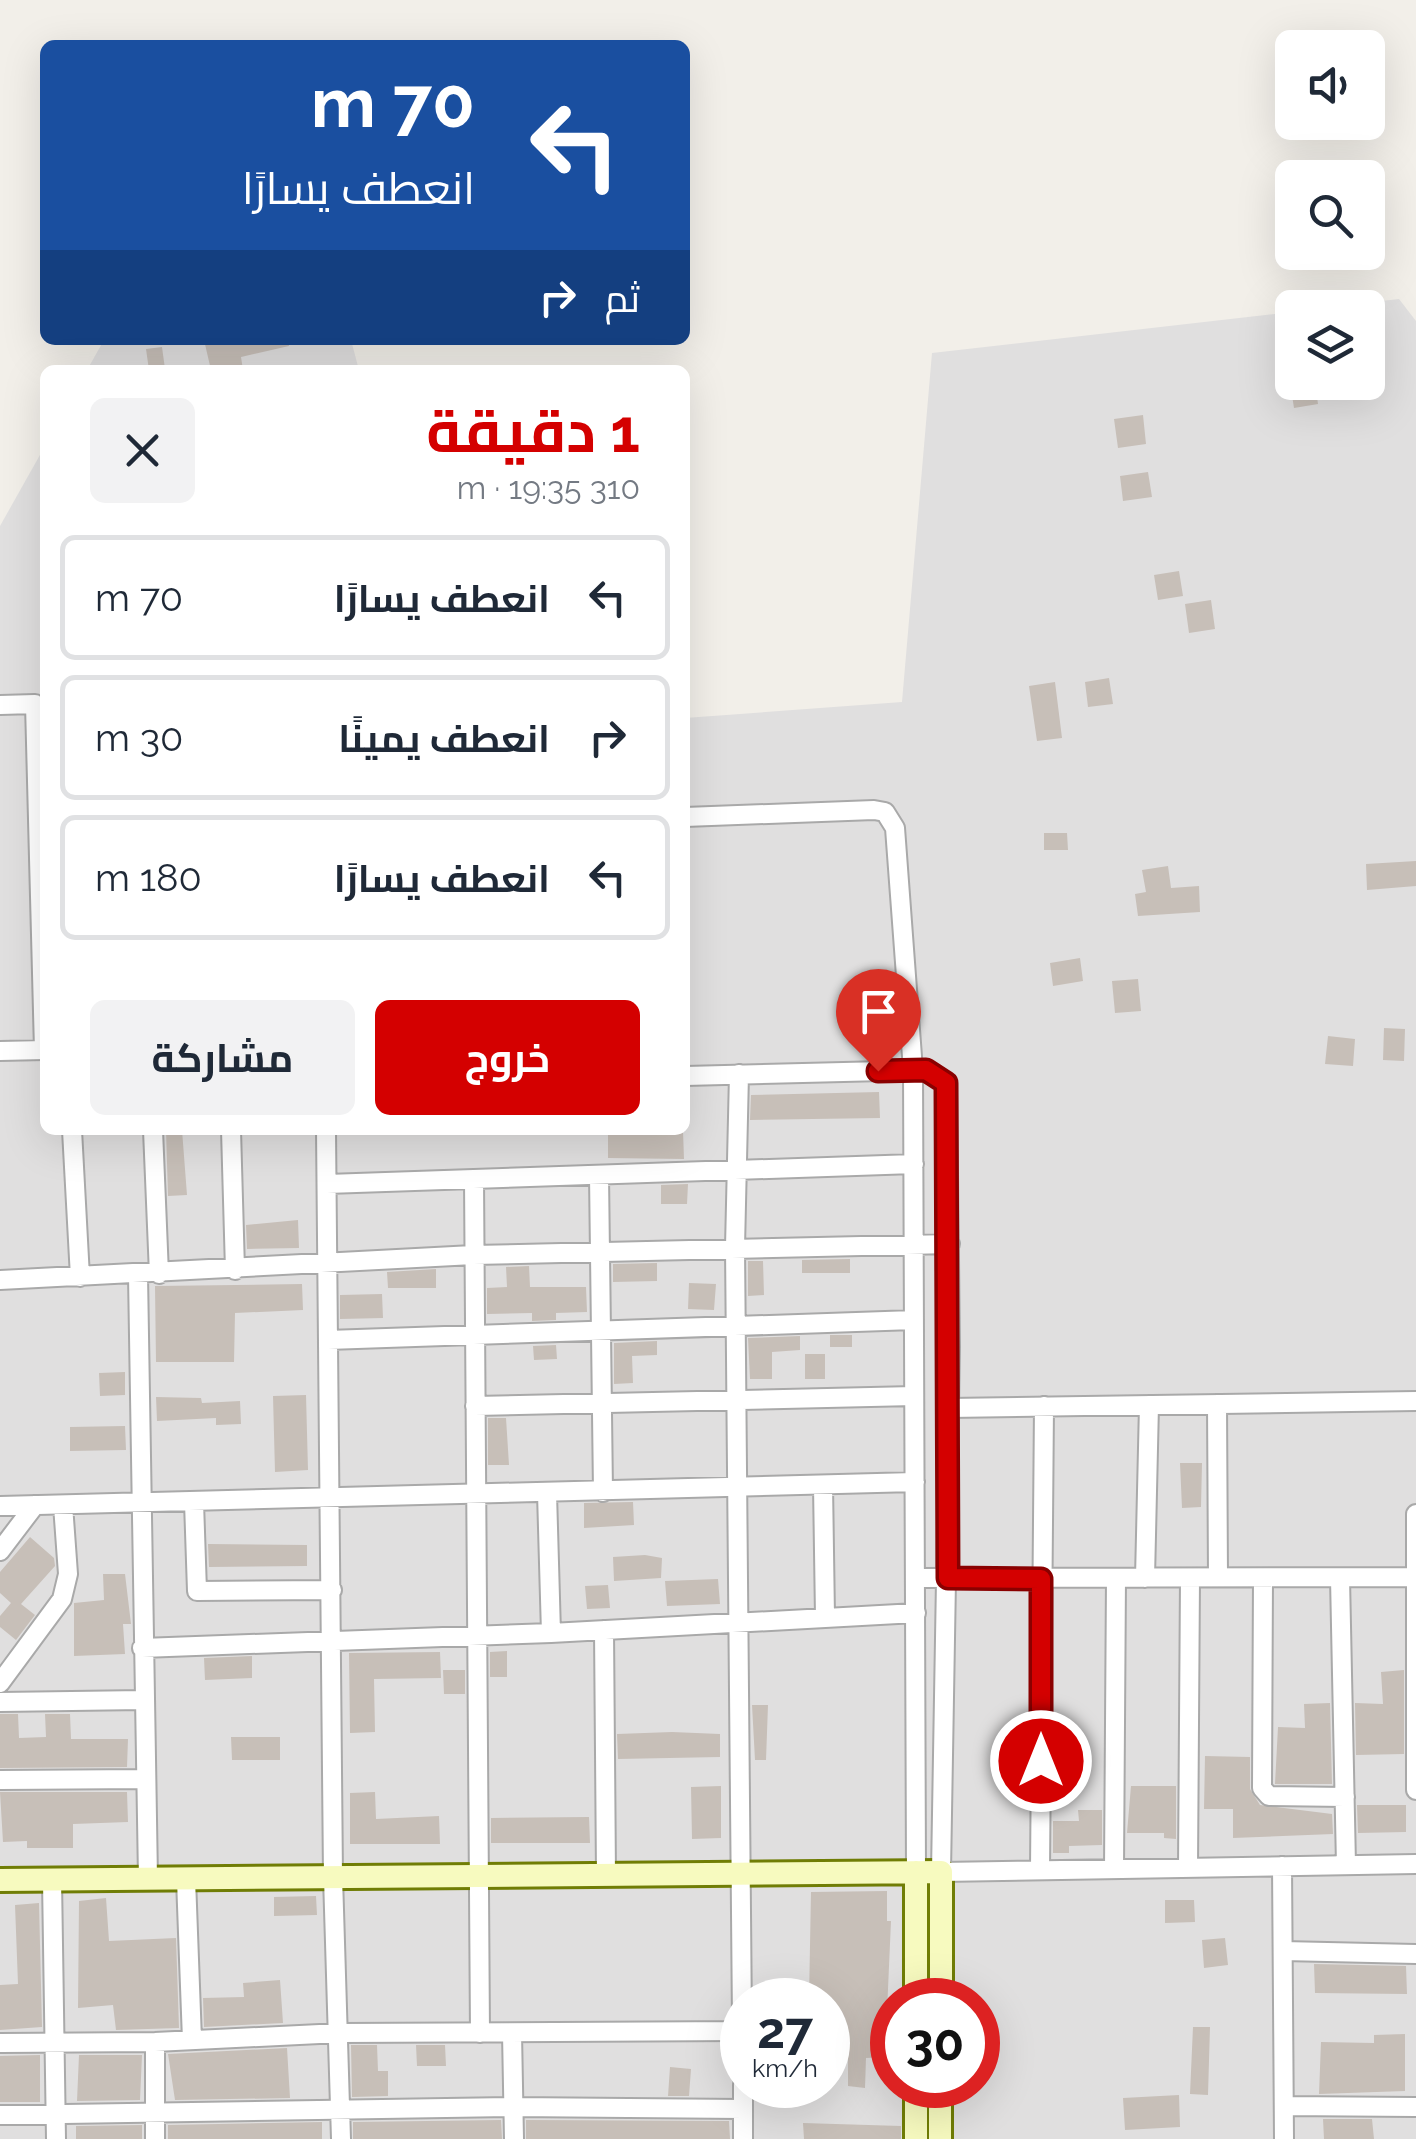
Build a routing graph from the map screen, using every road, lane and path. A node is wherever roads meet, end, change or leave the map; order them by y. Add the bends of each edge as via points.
1 (0, 705) edge
2 (40, 783) edge
3 (690, 817) edge
4 (40, 1050) edge
5 (0, 1051) edge
6 (913, 1070) junction
7 (739, 1074) junction
8 (690, 1076) edge
9 (72, 1135) edge
10 (153, 1135) edge
11 (231, 1135) edge
12 (326, 1135) edge
13 (914, 1164) junction
14 (736, 1170) junction
15 (598, 1175) junction
16 (474, 1180) junction
17 (327, 1184) junction
18 (913, 1244) junction
19 (950, 1244) junction
20 (735, 1247) junction
21 (600, 1251) junction
22 (473, 1256) junction
23 (328, 1265) junction
24 (235, 1270) junction
25 (159, 1274) junction
26 (138, 1275) junction
27 (80, 1277) junction
28 (0, 1280) edge
29 (914, 1320) junction
30 (737, 1325) junction
31 (601, 1330) junction
32 (473, 1333) junction
33 (328, 1340) junction
34 (914, 1396) junction
35 (739, 1399) junction
36 (1416, 1401) edge
37 (601, 1403) junction
38 (1217, 1404) junction
39 (1149, 1405) junction
40 (474, 1406) junction
41 (1044, 1406) junction
42 (949, 1408) junction
43 (915, 1482) junction
44 (823, 1485) junction
45 (740, 1487) junction
46 (602, 1492) junction
47 (547, 1494) junction
48 (474, 1496) junction
49 (331, 1500) junction
50 (194, 1502) junction
51 (142, 1503) junction
52 (35, 1505) junction
53 (63, 1505) junction
54 (0, 1506) edge
55 (1416, 1514) edge
56 (0, 1551) edge
57 (1416, 1577) edge
58 (915, 1578) junction
59 (948, 1578) junction
60 (1116, 1578) junction
61 (1145, 1578) junction
62 (1190, 1578) junction
63 (1218, 1578) junction
64 (1263, 1578) junction
65 (1340, 1578) junction
66 (1041, 1579) junction
67 (332, 1590) junction
68 (916, 1613) junction
69 (825, 1617) junction
70 (739, 1623) junction
71 (604, 1630) junction
72 (551, 1633) junction
73 (479, 1636) junction
74 (333, 1640) junction
75 (142, 1648) junction
76 (0, 1683) edge
77 (144, 1700) junction
78 (0, 1702) edge
79 (145, 1778) junction
80 (0, 1780) edge
81 (1416, 1790) edge
82 (1345, 1797) junction
83 (1416, 1864) edge
84 (1346, 1865) junction
85 (1282, 1866) junction
86 (1188, 1868) junction
87 (1114, 1869) junction
88 (1040, 1870) junction
89 (916, 1872) junction
90 (941, 1872) junction
91 (738, 1874) junction
92 (606, 1875) junction
93 (482, 1876) junction
94 (333, 1877) junction
95 (148, 1879) junction
96 (186, 1879) junction
97 (0, 1880) edge
98 (52, 1880) junction
99 (1283, 1950) junction
100 (1416, 1954) edge
101 (741, 1978) edge
102 (916, 1978) edge
103 (940, 1978) edge
104 (720, 2031) edge
105 (340, 2033) junction
106 (480, 2033) junction
107 (512, 2033) junction
108 (192, 2040) junction
109 (155, 2042) junction
110 (0, 2043) edge
111 (54, 2043) junction
112 (1284, 2106) junction
113 (514, 2107) junction
114 (1416, 2107) edge
115 (916, 2108) edge
116 (940, 2108) edge
117 (340, 2109) junction
118 (742, 2109) joint
119 (0, 2115) edge
120 (56, 2115) junction
121 (155, 2115) junction
122 (56, 2139) edge
123 (155, 2139) edge
124 (341, 2139) edge
125 (514, 2139) edge
126 (743, 2139) edge
127 (916, 2139) edge
128 (940, 2139) edge
129 (1284, 2139) edge

1 - 2 street via 35,704
3 - 6 street via 874,810 892,818
4 - 5 street
6 - 7 street
6 - 13 street
6 - 19 street via 935,1073 949,1093
7 - 8 street
7 - 14 street
9 - 27 street
10 - 25 street
11 - 24 street
12 - 17 street
13 - 14 street
13 - 18 street
14 - 15 street
14 - 20 street
15 - 16 street
15 - 21 street
16 - 17 street
16 - 22 street
17 - 23 street
18 - 19 street
18 - 20 street
18 - 29 street
19 - 42 street
20 - 21 street
20 - 30 street
21 - 22 street
21 - 31 street
22 - 23 street
22 - 32 street
23 - 24 street
23 - 33 street
24 - 25 street
25 - 26 street
26 - 27 street
26 - 51 street
27 - 28 street
29 - 30 street
29 - 34 street
30 - 31 street
30 - 35 street
31 - 32 street
31 - 37 street
32 - 33 street
32 - 40 street
33 - 49 street
34 - 35 street
34 - 43 street
35 - 37 street
35 - 45 street
36 - 38 street
37 - 40 street
37 - 46 street
38 - 39 street
38 - 63 street
39 - 41 street
39 - 61 street
40 - 48 street
41 - 42 street
41 - 66 street
42 - 59 street
43 - 44 street
43 - 58 street
44 - 45 street
44 - 69 street
45 - 46 street
45 - 70 street
46 - 47 street
47 - 48 street
47 - 72 street
48 - 49 street
48 - 73 street
49 - 50 street
49 - 67 street
50 - 51 street
50 - 67 street via 196,1591
51 - 53 street
51 - 75 street
52 - 53 street
52 - 54 street
52 - 56 street
53 - 76 street via 68,1574 62,1599
55 - 57 street
57 - 65 street
57 - 81 street
58 - 59 street
58 - 68 street
59 - 66 street
59 - 90 street
60 - 61 street
60 - 66 street
60 - 87 street
61 - 62 street
62 - 63 street
62 - 86 street
63 - 64 street
64 - 65 street
64 - 82 street via 1262,1788 1268,1796
65 - 82 street
66 - 88 street
67 - 74 street
68 - 69 street
68 - 89 street
69 - 70 street
70 - 71 street
70 - 91 street
71 - 72 street
71 - 92 street
72 - 73 street
73 - 74 street
73 - 93 street
74 - 75 street
74 - 94 street
75 - 77 street
77 - 78 street
77 - 79 street
79 - 80 street
79 - 95 street
82 - 84 street
83 - 84 street
84 - 85 street
85 - 86 street
85 - 99 street
86 - 87 street
87 - 88 street
88 - 90 street
89 - 90 street
89 - 91 street
89 - 102 street
90 - 103 street
91 - 92 street
91 - 101 street
92 - 93 street
93 - 94 street
93 - 106 street
94 - 96 street
94 - 105 street
95 - 96 street
95 - 98 street
96 - 108 street
97 - 98 street
98 - 111 street
99 - 100 street
99 - 112 street
104 - 107 street
105 - 106 street
105 - 108 street
105 - 117 street
106 - 107 street
107 - 113 street
108 - 109 street
109 - 111 street
109 - 121 street
110 - 111 street
111 - 120 street
112 - 114 street
112 - 129 street
113 - 117 street
113 - 118 street
113 - 125 street
115 - 127 street
116 - 128 street
117 - 121 street
117 - 124 street
118 - 126 street
119 - 120 street
120 - 121 street
120 - 122 street
121 - 123 street

